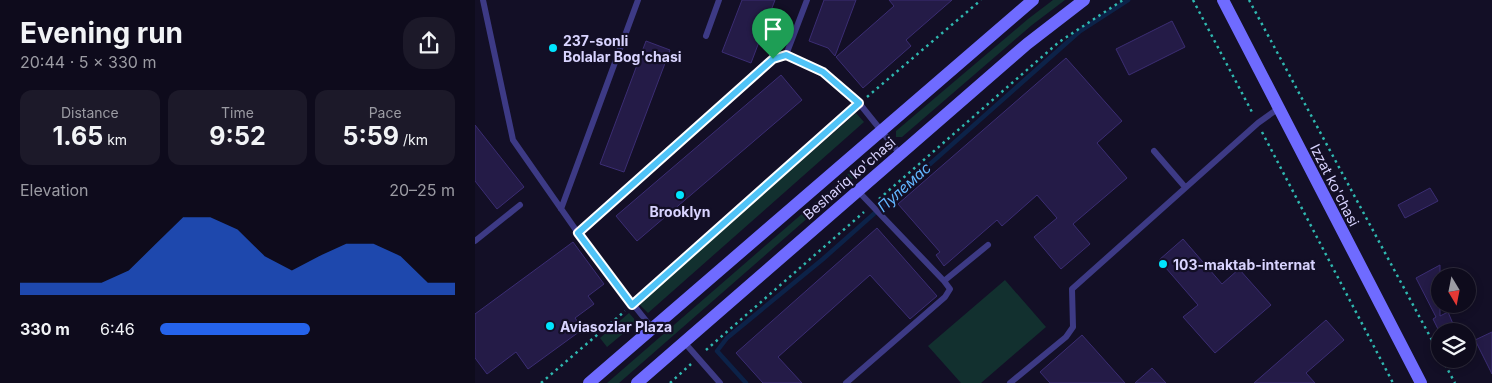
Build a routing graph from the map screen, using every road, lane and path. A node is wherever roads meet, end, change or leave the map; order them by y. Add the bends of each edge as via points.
1 (483, 0) edge
2 (638, 0) edge
3 (719, 0) edge
4 (807, 0) edge
5 (981, 0) edge
6 (1033, 0) edge
7 (1084, 0) edge
8 (1123, 0) edge
9 (1193, 0) edge
10 (1223, 0) edge
11 (1249, 0) edge
12 (706, 36) dead end
13 (786, 55) junction
14 (859, 103) junction
15 (1279, 108) junction
16 (1257, 123) junction
17 (880, 130) junction
18 (1154, 151) dead end
19 (900, 154) junction
20 (1185, 187) junction
21 (858, 191) junction
22 (520, 205) dead end
23 (872, 205) junction
24 (561, 209) junction
25 (578, 233) junction
26 (475, 241) edge
27 (988, 245) dead end
28 (944, 281) junction
29 (632, 305) junction
30 (652, 328) junction
31 (1431, 338) edge
32 (684, 342) junction
33 (697, 358) junction
34 (1447, 368) edge
35 (541, 383) edge
36 (589, 383) edge
37 (637, 383) edge
38 (670, 383) edge
39 (720, 383) edge
40 (846, 383) edge
41 (1009, 383) edge
42 (1393, 383) edge
43 (1421, 383) edge
44 (1455, 383) edge

1 - 24 lane via 513,140
2 - 24 lane
3 - 12 lane
4 - 13 lane
5 - 14 path
6 - 17 main road, Beshariq ko'chasi
7 - 19 main road, Beshariq ko'chasi via 1027,44
8 - 23 path via 1059,42
9 - 16 path
10 - 15 main road, Izzat ko'chasi
11 - 31 path
13 - 14 lane via 823,72
13 - 25 lane via 773,59
14 - 17 lane
14 - 29 path
15 - 16 lane
15 - 43 main road, Izzat ko'chasi
16 - 20 lane
16 - 42 path
17 - 19 lane
17 - 30 main road, Beshariq ko'chasi
18 - 20 lane
19 - 21 main road, Beshariq ko'chasi
20 - 41 lane via 1071,289 1073,327 1066,337
21 - 23 lane
21 - 32 main road, Beshariq ko'chasi
22 - 26 lane
23 - 28 lane
23 - 33 path
24 - 25 lane
25 - 29 lane
27 - 28 lane
28 - 40 lane via 949,290 945,297
29 - 30 lane
29 - 35 path
30 - 36 main road, Beshariq ko'chasi
32 - 33 lane
32 - 37 main road, Beshariq ko'chasi
33 - 38 path
33 - 39 lane
34 - 44 path

